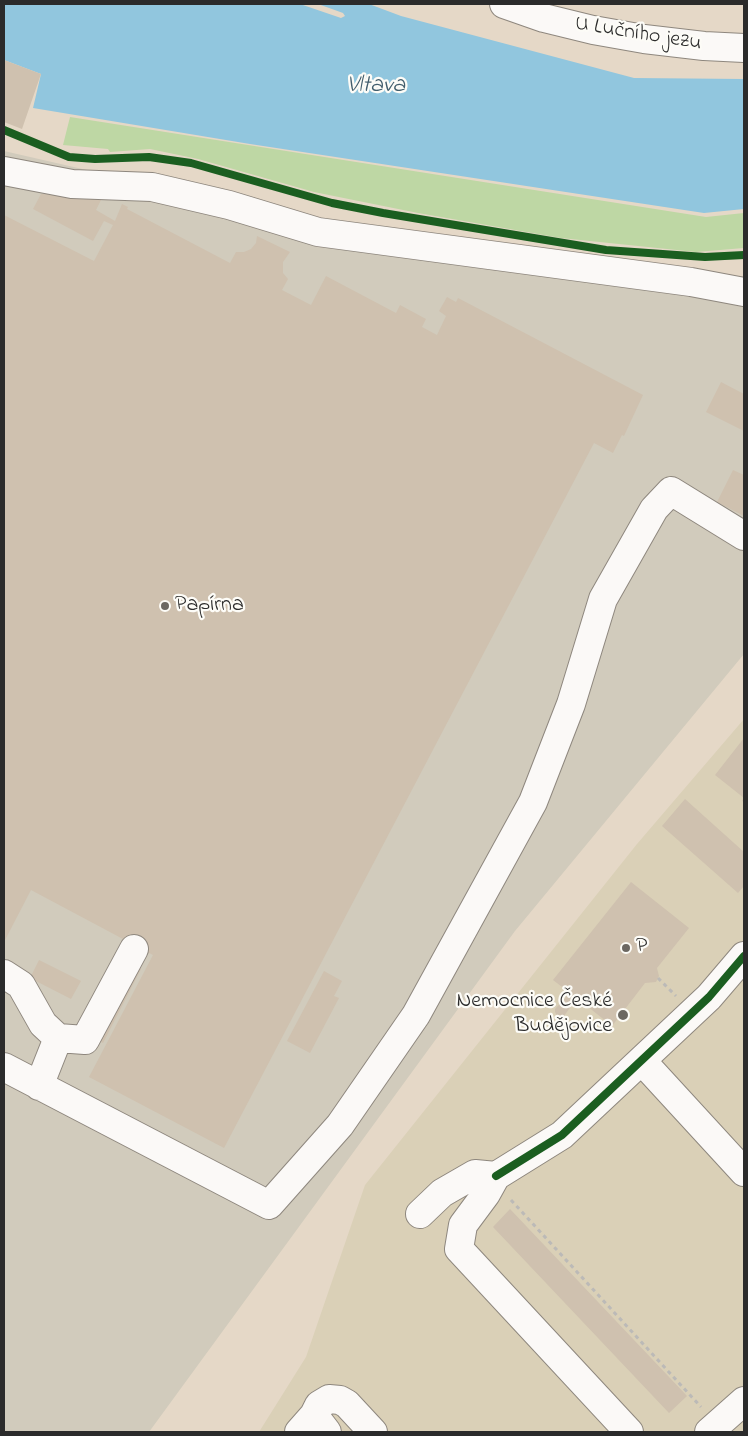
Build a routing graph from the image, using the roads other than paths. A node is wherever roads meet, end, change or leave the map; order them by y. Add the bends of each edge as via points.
1 (504, 4) edge
2 (744, 48) edge
3 (4, 171) edge
4 (744, 292) edge
5 (744, 536) edge
6 (134, 948) dead end
7 (744, 956) edge
8 (4, 974) edge
9 (58, 1038) junction
10 (642, 1061) junction
11 (4, 1068) edge
12 (39, 1086) junction
13 (744, 1172) edge
14 (496, 1176) junction
15 (420, 1214) dead end
16 (744, 1401) edge
17 (708, 1422) edge
18 (313, 1427) edge
19 (373, 1432) edge
20 (628, 1432) edge

1 - 2 lane, U Lučního jezu via 593,30 644,39
3 - 4 lane via 72,184 152,187 229,205 318,232 691,282
5 - 12 lane via 671,491 654,509 603,599 571,704 533,802 416,1015 340,1125 269,1205
6 - 9 lane via 85,1040
7 - 10 lane via 709,997
8 - 9 lane via 21,985 43,1024
9 - 12 lane
10 - 13 lane
10 - 14 lane via 562,1135
11 - 12 lane
14 - 15 lane via 475,1174 442,1193
14 - 20 lane via 463,1225 459,1249
16 - 17 lane
18 - 19 lane via 319,1405 329,1399 347,1404

